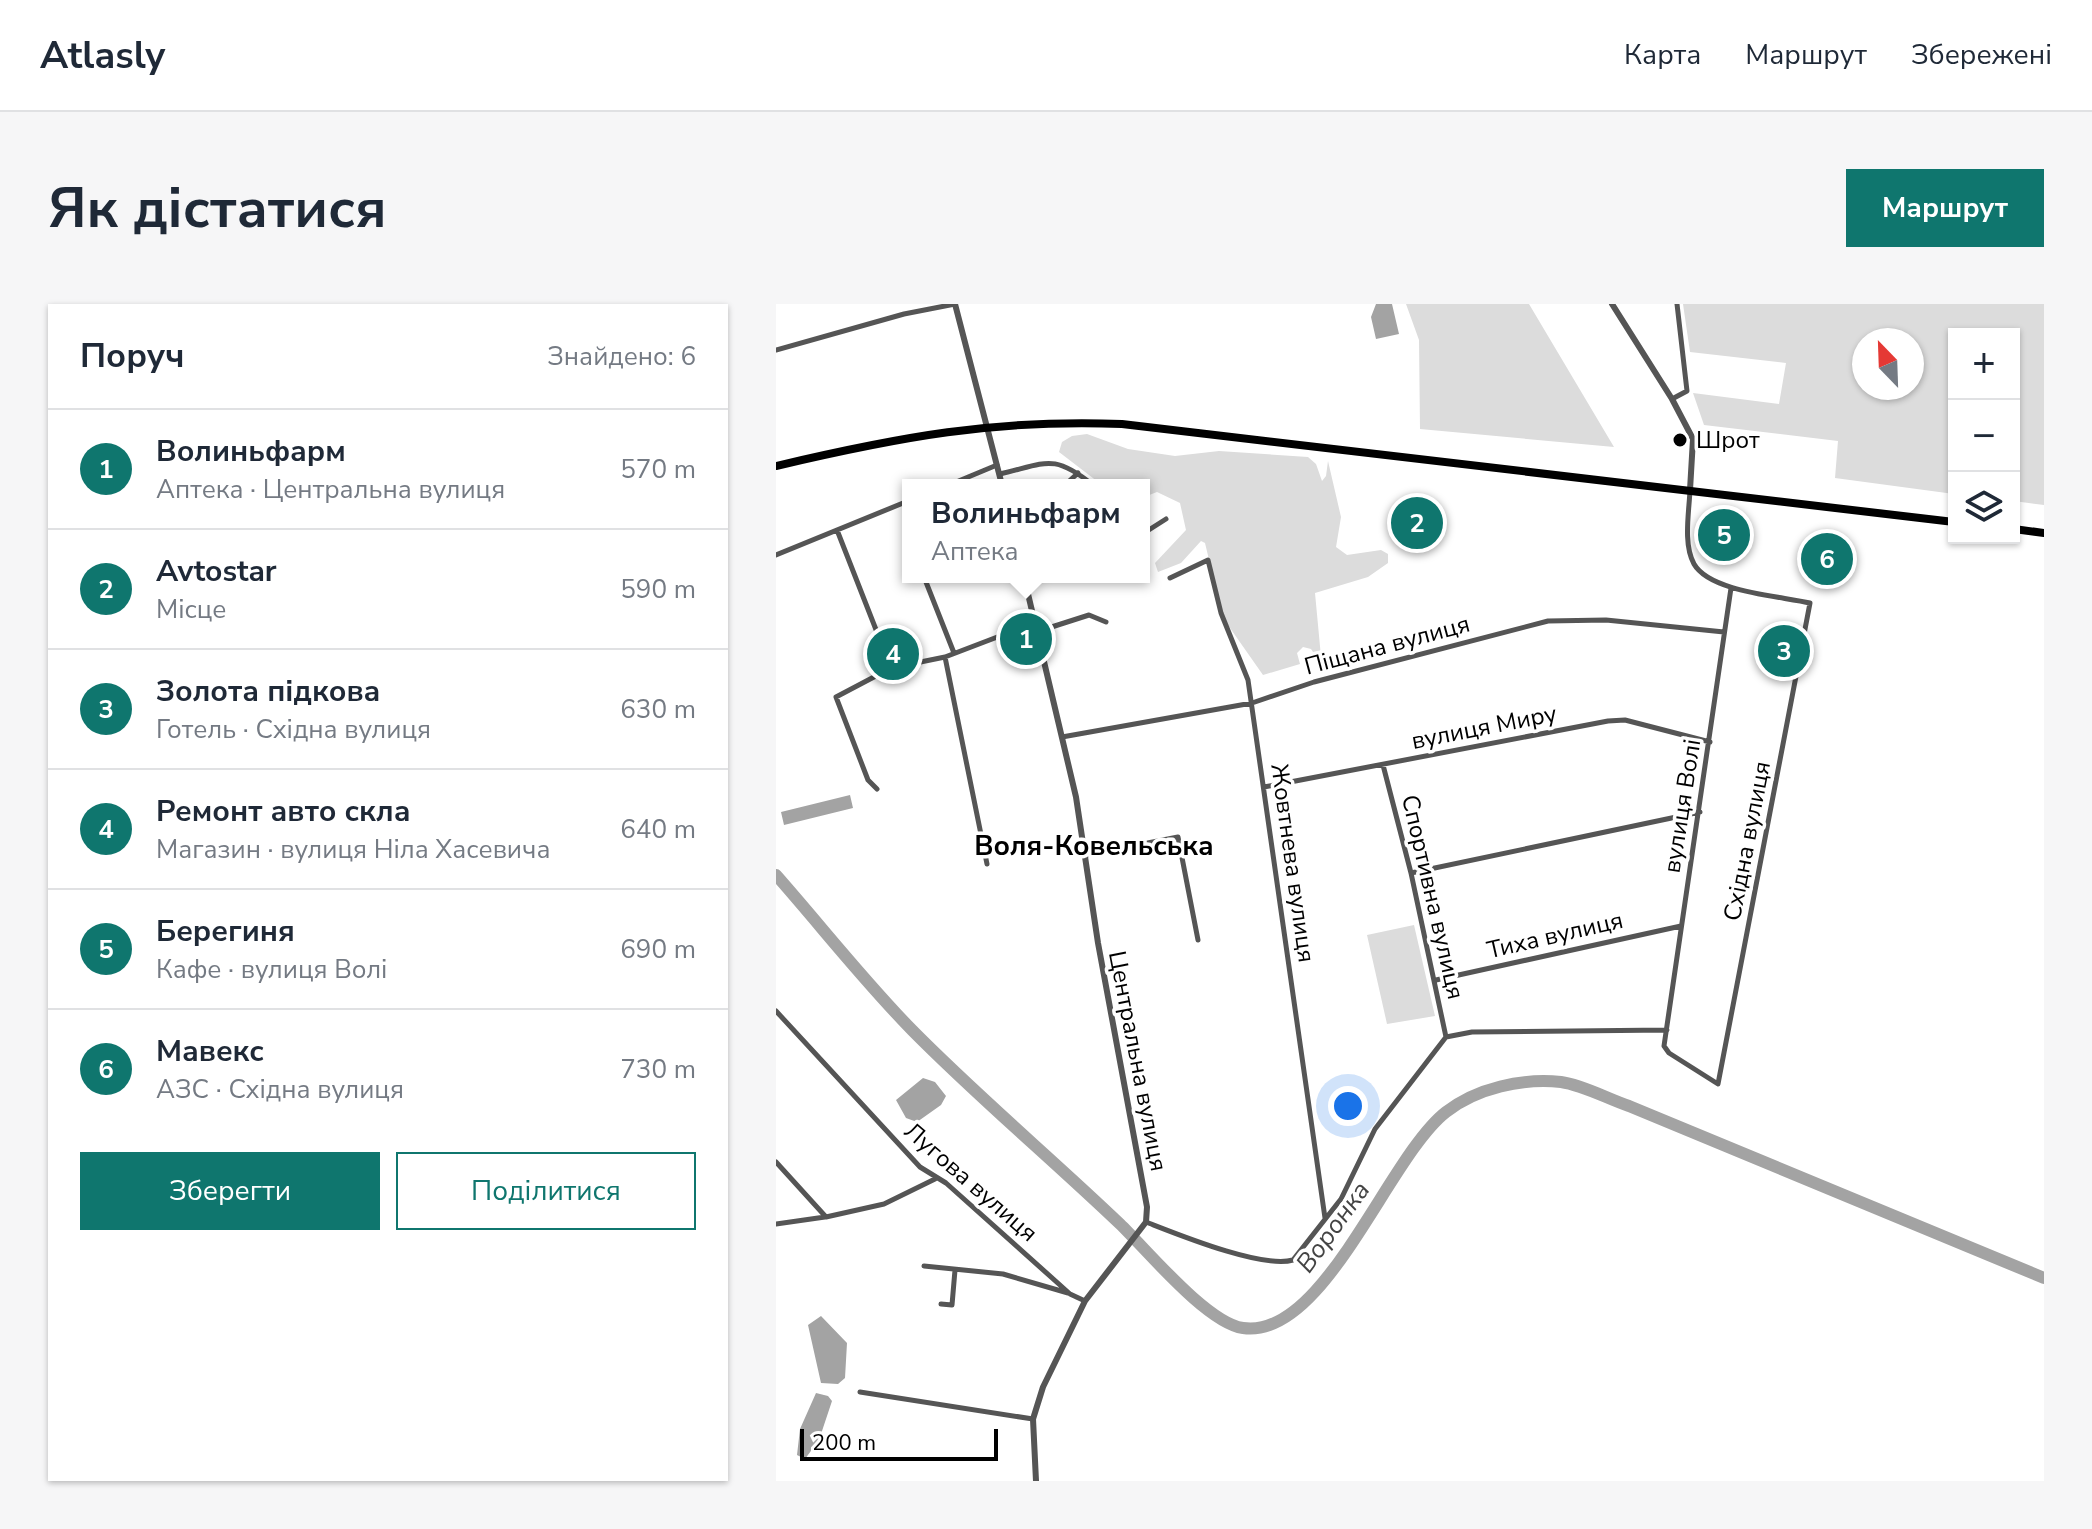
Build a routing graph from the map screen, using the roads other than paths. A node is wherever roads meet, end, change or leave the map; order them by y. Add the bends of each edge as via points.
1 (955, 304) edge
2 (1612, 304) edge
3 (1677, 304) edge
4 (776, 350) edge
5 (1672, 399) junction
6 (987, 426) junction
7 (997, 465) junction
8 (776, 466) edge
9 (1078, 473) junction
10 (1000, 474) junction
11 (963, 479) edge
12 (1001, 479) edge
13 (1072, 479) edge
14 (1086, 479) edge
15 (1690, 490) junction
16 (902, 503) edge
17 (1166, 519) dead end
18 (1948, 521) edge
19 (1150, 529) edge
20 (837, 530) junction
21 (2020, 530) edge
22 (2044, 533) edge
23 (776, 555) edge
24 (1170, 578) dead end
25 (926, 583) edge
26 (1025, 583) edge
27 (1731, 588) junction
28 (1106, 622) dead end
29 (1034, 623) junction
30 (1036, 632) junction
31 (1724, 632) junction
32 (954, 653) junction
33 (945, 657) junction
34 (891, 668) junction
35 (1252, 703) junction
36 (1062, 737) junction
37 (1710, 742) junction
38 (1383, 765) junction
39 (1264, 787) junction
40 (877, 789) dead end
41 (1700, 812) junction
42 (1087, 855) junction
43 (987, 864) dead end
44 (1411, 873) junction
45 (1681, 926) junction
46 (1198, 940) dead end
47 (1436, 980) junction
48 (776, 1011) edge
49 (1667, 1030) junction
50 (1446, 1037) junction
51 (776, 1162) edge
52 (935, 1179) junction
53 (826, 1217) junction
54 (1325, 1218) junction
55 (1146, 1222) junction
56 (776, 1224) edge
57 (924, 1266) dead end
58 (955, 1270) junction
59 (1070, 1294) junction
60 (1085, 1301) junction
61 (941, 1304) dead end
62 (860, 1392) dead end
63 (1033, 1419) junction
64 (1036, 1480) edge

1 - 4 street
1 - 6 street
2 - 5 street
3 - 5 street via 1687,391
5 - 15 street via 1693,439
6 - 7 street
6 - 8 highway via 895,438
6 - 15 highway via 1122,424
7 - 10 street
7 - 11 street
9 - 10 street via 1054,462
9 - 13 street
9 - 14 street
10 - 12 street
15 - 18 highway
15 - 27 street via 1693,562 1700,573
16 - 20 street
17 - 19 street
20 - 23 street
20 - 34 street
21 - 22 highway
24 - 35 street, Жовтнева вулиця via 1208,560
25 - 32 street
26 - 29 street, Центральна вулиця
27 - 31 street, вулиця Волі
27 - 49 street, Східна вулиця via 1810,603 1718,1084 1669,1053 1664,1046
28 - 30 street via 1089,615
29 - 30 street, Центральна вулиця
29 - 32 street
30 - 36 street, Центральна вулиця
31 - 35 street, Піщана вулиця via 1606,620 1548,621
31 - 37 street, вулиця Волі
32 - 33 street
33 - 34 street
33 - 43 street
34 - 40 street via 836,697 868,780
35 - 36 street, Піщана вулиця
35 - 39 street, Жовтнева вулиця
36 - 42 street, Центральна вулиця
37 - 38 street, вулиця Миру via 1625,720 1608,721
37 - 41 street, вулиця Волі
38 - 39 street, вулиця Миру
38 - 44 street, Спортивна вулиця
39 - 54 street, Жовтнева вулиця
41 - 44 street
41 - 45 street, вулиця Волі
42 - 46 street via 1178,837
42 - 55 street, Центральна вулиця
44 - 47 street, Спортивна вулиця
45 - 47 street, Тиха вулиця
45 - 49 street, вулиця Волі
47 - 50 street, Спортивна вулиця
48 - 52 street, Лугова вулиця
49 - 50 street via 1472,1032
50 - 54 street via 1375,1129 1352,1181
51 - 53 street
52 - 53 street via 884,1204
52 - 59 street, Лугова вулиця via 946,1183
53 - 56 street
54 - 55 street via 1309,1243 1284,1263 1200,1243
55 - 60 street
57 - 58 street
58 - 59 street via 1003,1274
58 - 61 street via 952,1305
59 - 60 street, Лугова вулиця
60 - 63 street
62 - 63 street
63 - 64 street

